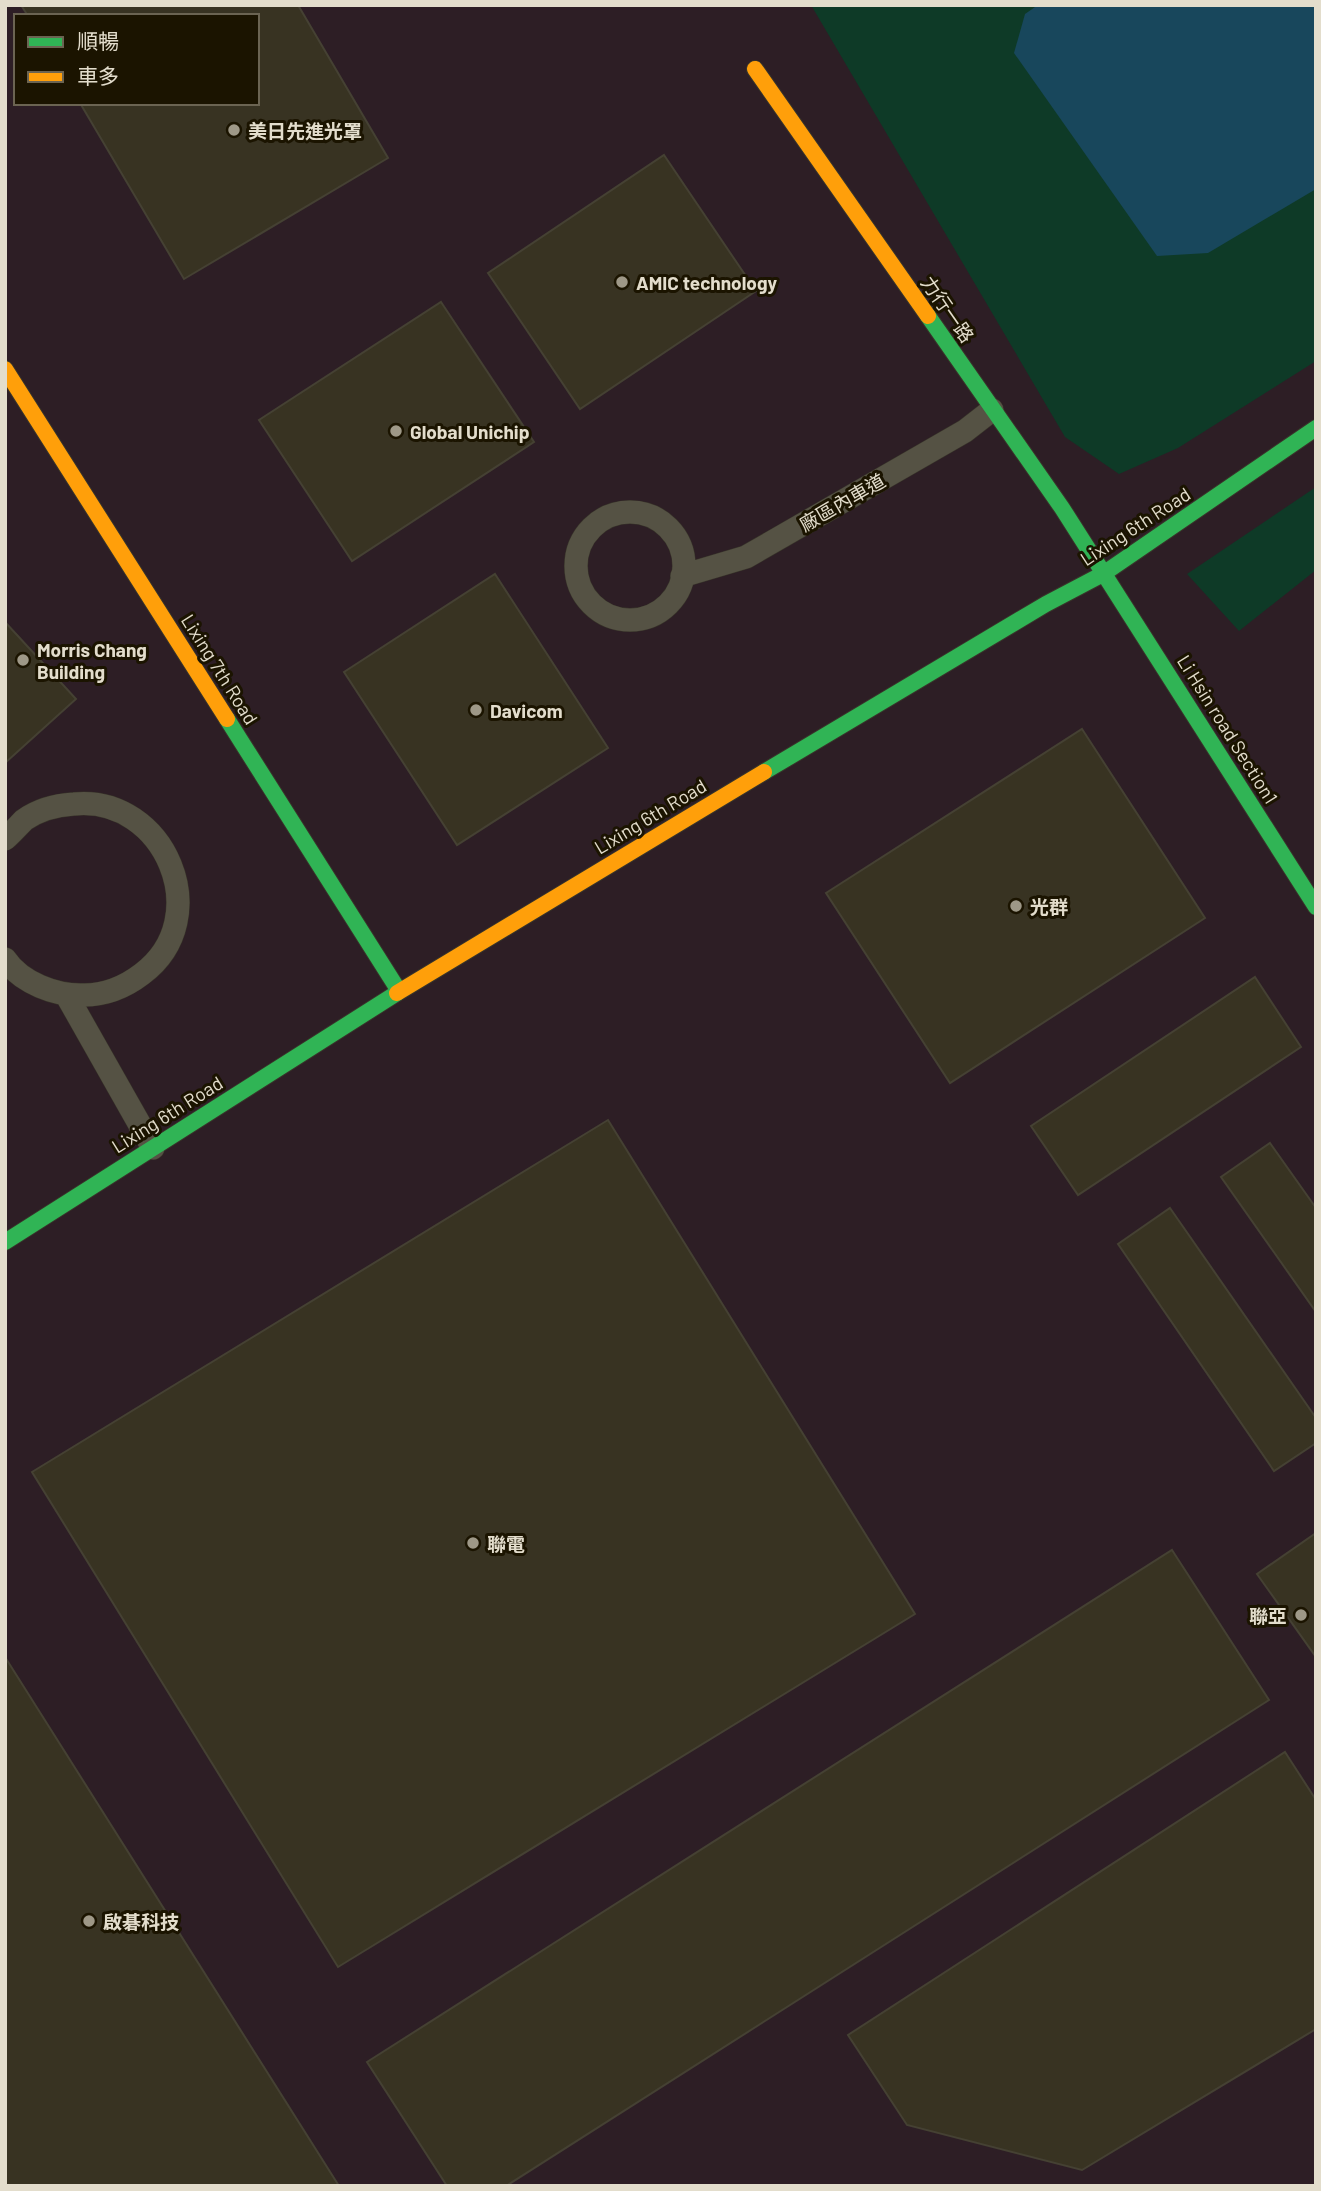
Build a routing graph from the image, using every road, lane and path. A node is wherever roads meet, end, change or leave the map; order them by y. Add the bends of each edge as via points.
1 (755, 69) dead end
2 (5, 369) edge
3 (992, 410) junction
4 (1316, 428) edge
5 (1103, 574) junction
6 (682, 576) junction
7 (5, 839) edge
8 (1316, 907) edge
9 (5, 959) edge
10 (399, 992) junction
11 (67, 996) junction
12 (153, 1148) junction
13 (5, 1241) edge

1 - 3 street, 力行一路
2 - 10 street, Lixing 7th Road
3 - 5 street, 力行一路
3 - 6 lane, 廠區內車道 via 965,431 746,557
4 - 5 street, Lixing 6th Road
5 - 8 street, Li Hsin road Section1
5 - 10 street, Lixing 6th Road
6 - 6 lane via 682,585 665,608 639,620 611,617 588,601 576,575 578,546 595,523 621,512 650,515 672,531 685,557
7 - 11 lane via 26,819 56,805 87,802 118,809 145,826 164,850 177,879 178,910 170,940 153,966 128,985 98,995
9 - 11 lane via 36,985
10 - 12 street, Lixing 6th Road
11 - 12 lane
12 - 13 street, Lixing 6th Road

